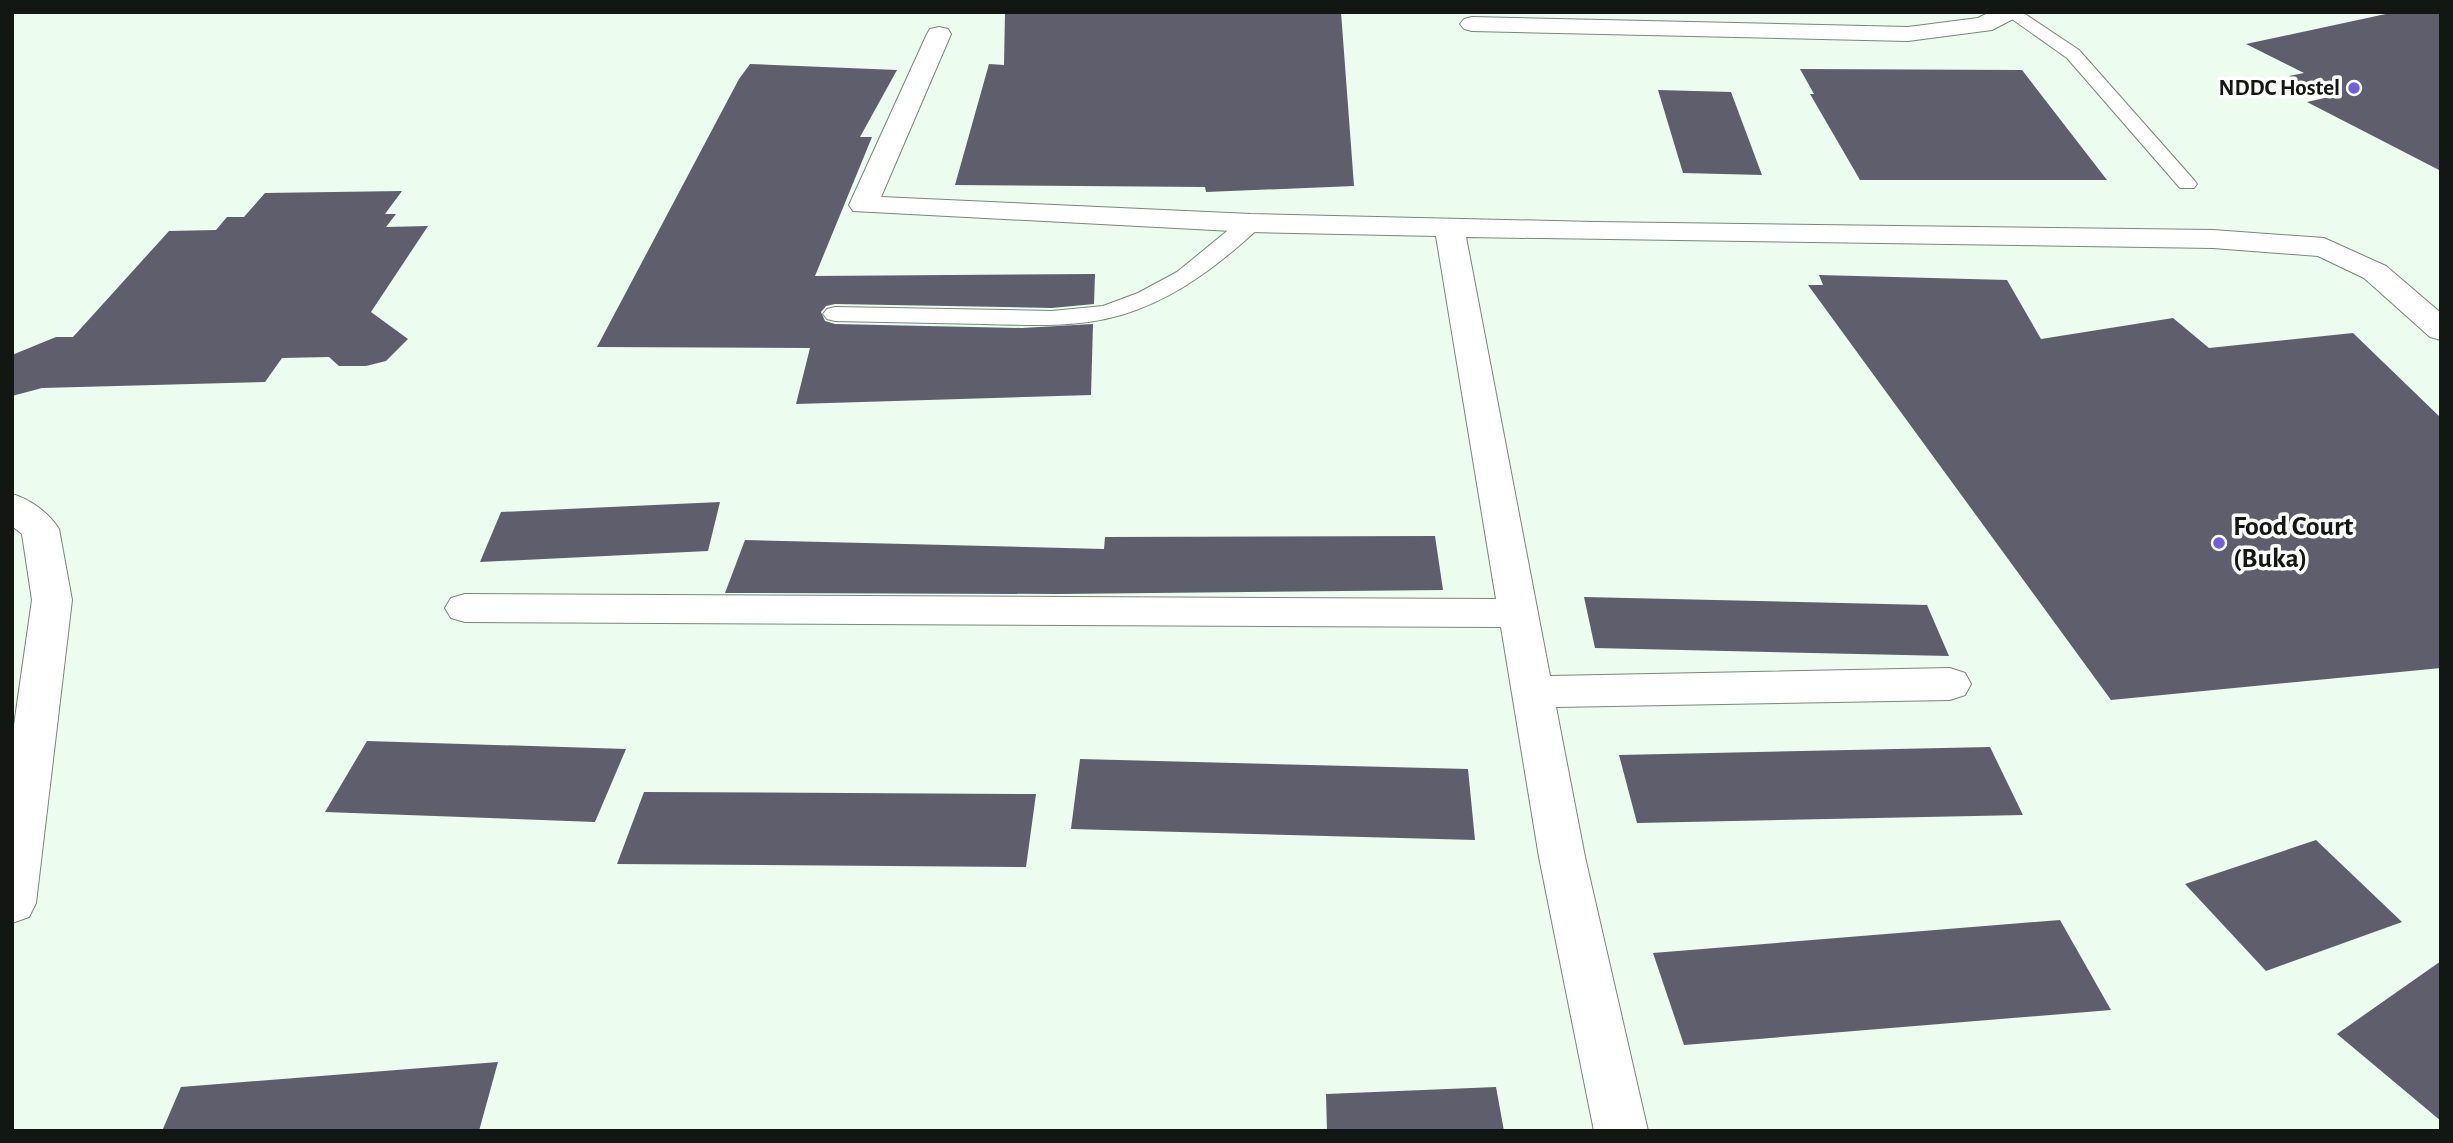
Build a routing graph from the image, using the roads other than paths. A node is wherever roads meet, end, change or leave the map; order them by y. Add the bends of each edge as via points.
1 (2009, 12) edge
2 (1472, 24) dead end
3 (939, 34) dead end
4 (2187, 184) dead end
5 (1251, 223) junction
6 (1450, 227) junction
7 (835, 314) dead end
8 (2441, 330) edge
9 (12, 506) edge
10 (465, 608) dead end
11 (1519, 613) junction
12 (1950, 684) dead end
13 (1533, 692) junction
14 (12, 903) edge
15 (1621, 1131) edge

1 - 2 street via 1984,25 1908,34
1 - 4 lane via 2074,54
3 - 5 street via 863,205
5 - 6 street
5 - 7 lane via 1227,246 1168,285 1110,312 1069,317
6 - 8 street via 2213,239 2324,247 2375,272
6 - 11 street
9 - 14 street via 40,529 52,600
10 - 11 street
11 - 13 street
12 - 13 street
13 - 15 street via 1562,857

